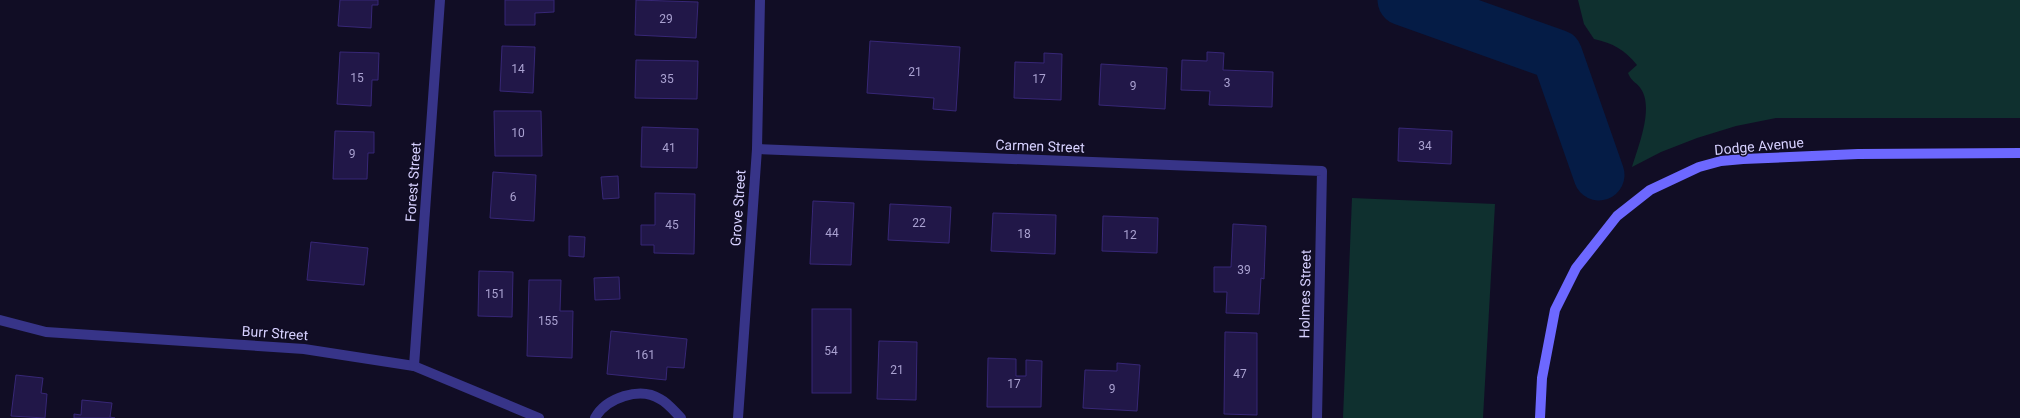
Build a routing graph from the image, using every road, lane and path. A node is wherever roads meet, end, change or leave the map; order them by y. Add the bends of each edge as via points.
1 (440, 0) edge
2 (760, 0) edge
3 (757, 149) junction
4 (2020, 152) edge
5 (1322, 171) joint
6 (0, 320) edge
7 (414, 366) junction
8 (539, 418) edge
9 (595, 418) edge
10 (681, 418) edge
11 (738, 418) edge
12 (1317, 418) edge
13 (1540, 418) edge

1 - 7 street, Forest Street
2 - 3 street, Grove Street
3 - 5 street, Carmen Street
3 - 11 street, Grove Street
4 - 13 main road, Dodge Avenue via 1743,158 1699,167 1650,190 1617,216 1576,268 1555,310 1542,378
5 - 12 street, Holmes Street
6 - 7 street, Burr Street via 46,332 304,348
7 - 8 street, Burr Street
9 - 10 street via 621,396 640,393 660,398

